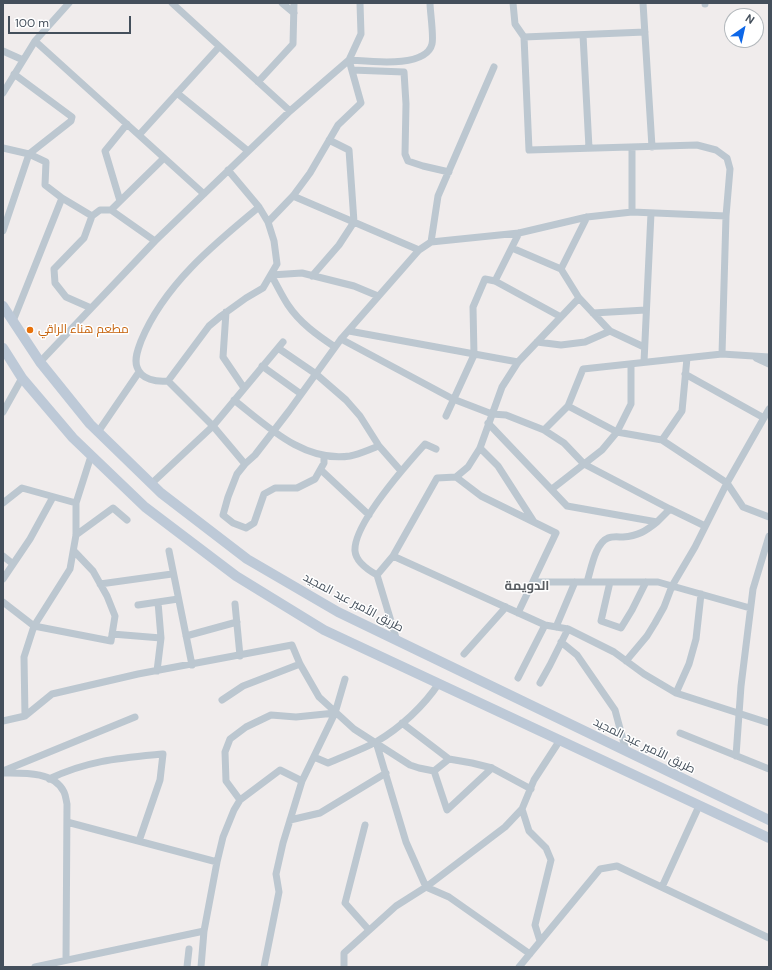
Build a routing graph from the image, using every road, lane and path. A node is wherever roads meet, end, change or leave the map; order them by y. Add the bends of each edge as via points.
1 (69, 3) edge
2 (172, 3) edge
3 (282, 3) edge
4 (294, 3) edge
5 (360, 3) edge
6 (430, 3) edge
7 (513, 3) edge
8 (643, 3) edge
9 (294, 13) junction
10 (645, 32) junction
11 (583, 34) junction
12 (524, 37) junction
13 (35, 40) junction
14 (219, 47) junction
15 (3, 51) edge
16 (23, 60) junction
17 (349, 60) junction
18 (494, 67) dead end
19 (352, 70) junction
20 (14, 74) junction
21 (258, 82) junction
22 (3, 92) edge
23 (177, 93) junction
24 (290, 111) junction
25 (127, 124) junction
26 (138, 135) junction
27 (330, 140) junction
28 (652, 146) junction
29 (632, 147) junction
30 (3, 148) edge
31 (589, 148) junction
32 (248, 151) junction
33 (29, 154) junction
34 (164, 158) junction
35 (228, 170) junction
36 (449, 172) junction
37 (204, 194) junction
38 (293, 196) junction
39 (62, 198) junction
40 (120, 201) junction
41 (259, 207) junction
42 (112, 210) junction
43 (632, 212) junction
44 (652, 212) junction
45 (92, 216) junction
46 (726, 216) junction
47 (587, 217) junction
48 (268, 222) junction
49 (354, 222) junction
50 (3, 232) edge
51 (519, 233) junction
52 (155, 241) junction
53 (431, 242) junction
54 (512, 248) junction
55 (419, 250) junction
56 (561, 269) junction
57 (271, 275) junction
58 (312, 276) junction
59 (495, 281) junction
60 (378, 296) junction
61 (579, 298) junction
62 (3, 306) edge
63 (91, 308) junction
64 (646, 310) junction
65 (226, 312) junction
66 (593, 313) junction
67 (561, 317) junction
68 (13, 321) junction
69 (349, 331) junction
70 (610, 331) junction
71 (341, 339) junction
72 (537, 342) junction
73 (335, 347) junction
74 (644, 347) junction
75 (3, 348) edge
76 (722, 354) junction
77 (474, 355) junction
78 (752, 356) junction
79 (769, 357) edge
80 (686, 358) junction
81 (40, 362) junction
82 (518, 362) junction
83 (644, 362) junction
84 (631, 364) junction
85 (769, 364) edge
86 (262, 366) junction
87 (139, 372) junction
88 (316, 374) junction
89 (685, 374) junction
90 (22, 378) junction
91 (168, 381) junction
92 (244, 388) junction
93 (301, 394) junction
94 (454, 398) junction
95 (234, 400) junction
96 (568, 406) junction
97 (769, 409) edge
98 (3, 410) edge
99 (492, 414) junction
100 (446, 416) dead end
101 (764, 418) junction
102 (488, 423) junction
103 (213, 426) junction
104 (544, 430) junction
105 (273, 431) junction
106 (98, 432) junction
107 (617, 432) junction
108 (662, 440) junction
109 (380, 446) junction
110 (480, 448) junction
111 (436, 449) dead end
112 (91, 456) junction
113 (324, 456) junction
114 (245, 464) junction
115 (584, 464) junction
116 (321, 470) junction
117 (401, 471) junction
118 (456, 477) junction
119 (726, 483) junction
120 (151, 484) junction
121 (552, 489) junction
122 (52, 497) junction
123 (76, 503) junction
124 (3, 504) edge
125 (670, 509) junction
126 (369, 515) junction
127 (769, 517) edge
128 (127, 520) dead end
129 (534, 522) junction
130 (657, 522) junction
131 (706, 526) junction
132 (76, 534) junction
133 (769, 536) edge
134 (74, 551) junction
135 (169, 551) dead end
136 (3, 556) edge
137 (393, 556) junction
138 (13, 564) junction
139 (172, 574) junction
140 (377, 575) junction
141 (3, 579) edge
142 (533, 582) junction
143 (575, 582) junction
144 (587, 582) junction
145 (610, 582) junction
146 (646, 582) junction
147 (100, 584) junction
148 (672, 586) junction
149 (702, 594) junction
150 (178, 598) junction
151 (3, 602) edge
152 (158, 602) junction
153 (235, 604) dead end
154 (138, 605) dead end
155 (506, 607) junction
156 (750, 608) junction
157 (518, 613) junction
158 (237, 622) junction
159 (545, 625) junction
160 (34, 626) junction
161 (556, 627) junction
162 (568, 629) junction
163 (112, 634) junction
164 (186, 636) junction
165 (161, 638) junction
166 (397, 641) junction
167 (561, 642) junction
168 (464, 654) dead end
169 (240, 656) junction
170 (626, 661) junction
171 (300, 664) junction
172 (192, 665) junction
173 (157, 671) junction
174 (518, 678) dead end
175 (345, 679) dead end
176 (540, 683) dead end
177 (439, 684) junction
178 (676, 693) junction
179 (222, 700) dead end
180 (335, 713) junction
181 (739, 714) junction
182 (25, 716) junction
183 (135, 717) dead end
184 (3, 721) edge
185 (402, 723) junction
186 (769, 723) edge
187 (680, 733) dead end
188 (560, 740) junction
189 (376, 742) junction
190 (626, 751) junction
191 (736, 756) junction
192 (314, 758) junction
193 (449, 759) junction
194 (492, 768) junction
195 (664, 769) junction
196 (434, 770) junction
197 (769, 770) edge
198 (3, 772) edge
199 (386, 773) junction
200 (49, 779) junction
201 (302, 782) junction
202 (656, 785) junction
203 (530, 789) junction
204 (240, 800) junction
205 (699, 806) junction
206 (522, 809) junction
207 (290, 820) junction
208 (769, 820) edge
209 (67, 822) junction
210 (365, 825) dead end
211 (769, 838) edge
212 (139, 841) junction
213 (217, 862) junction
214 (426, 887) junction
215 (662, 887) junction
216 (204, 930) junction
217 (369, 930) junction
218 (769, 938) edge
219 (540, 941) junction
220 (189, 949) dead end
221 (530, 954) junction
222 (66, 960) junction
223 (35, 967) edge
224 (186, 967) edge
225 (201, 967) edge
226 (264, 967) edge
227 (344, 967) edge
228 (519, 967) edge

1 - 13 street
2 - 14 street
3 - 9 street
4 - 9 street
5 - 17 street via 361,34
6 - 17 street via 432,44 426,53 415,59 398,62
7 - 12 street via 515,24
8 - 10 street
9 - 21 street via 294,44
10 - 11 street
10 - 28 street
11 - 12 street
11 - 31 street
12 - 31 street via 529,150
13 - 16 street
13 - 25 street
14 - 21 street
14 - 23 street
15 - 16 street
16 - 20 street
17 - 19 street
17 - 24 street
18 - 36 street
19 - 27 street via 361,104 338,125
19 - 36 street via 404,72 405,154 408,161
20 - 22 street
20 - 33 street via 72,118
21 - 24 street
23 - 26 street
23 - 32 street
24 - 32 street
25 - 26 street
25 - 40 street via 105,151
26 - 34 street
27 - 38 street
27 - 49 street via 349,150
28 - 29 street
28 - 46 street via 697,145 716,150 727,158 730,169
29 - 31 street
29 - 43 street
30 - 33 street
32 - 35 street
33 - 39 street via 46,162 45,185
33 - 50 street
34 - 37 street
34 - 40 street
35 - 37 street
35 - 41 street
36 - 53 street via 438,196
37 - 52 street
38 - 48 street
38 - 49 street
39 - 45 street
39 - 68 street
40 - 42 street
41 - 48 street
41 - 87 street via 176,284 147,326 138,349 136,363
42 - 45 street via 100,210
42 - 52 street
43 - 44 street
43 - 47 street
44 - 46 street
44 - 64 street
45 - 63 street via 84,238 54,268 55,283 66,297
46 - 76 street
47 - 51 street
47 - 56 street
48 - 57 street via 274,240 277,264
49 - 55 street
49 - 58 street via 339,245
51 - 53 street
51 - 54 street
52 - 63 street
53 - 55 street
54 - 56 street
54 - 59 street
55 - 60 street
56 - 61 street
57 - 58 street via 302,273
57 - 65 street via 263,288
57 - 73 street via 288,305 304,324
58 - 60 street via 354,286
59 - 67 street
59 - 77 street via 485,278 473,307
60 - 69 street
61 - 66 street
61 - 67 street
62 - 68 main road, طريق الأمير عبد المجيد
63 - 81 street
64 - 66 street
64 - 74 street
65 - 91 street via 209,326
65 - 92 street via 222,357
66 - 70 street
67 - 72 street
68 - 81 main road, طريق الأمير عبد المجيد
69 - 71 street
69 - 77 street
70 - 72 street via 585,342 561,345
70 - 74 street
71 - 73 street
71 - 94 street
72 - 82 street
73 - 88 street
74 - 83 street
75 - 90 main road
76 - 78 street
76 - 80 street
77 - 82 street
77 - 94 street
78 - 79 street
78 - 85 street
80 - 83 street
80 - 89 street
81 - 106 main road, طريق الأمير عبد المجيد
82 - 99 street via 502,387
83 - 84 street
84 - 96 street via 583,369
84 - 107 street via 631,404
86 - 88 street via 281,345
86 - 92 street
86 - 93 street
87 - 91 street via 148,379
87 - 106 street
88 - 93 street
88 - 109 street via 346,400
89 - 101 street
89 - 108 street via 682,411
90 - 98 street
90 - 112 main road via 72,438
91 - 103 street
92 - 95 street
93 - 105 street
94 - 99 street
94 - 100 street
95 - 103 street
95 - 105 street
96 - 104 street
96 - 107 street
97 - 101 street
99 - 102 street
99 - 104 street via 506,415
101 - 119 street
102 - 110 street
102 - 121 street
103 - 114 street
103 - 120 street
104 - 115 street via 564,444
105 - 113 street via 296,446
105 - 114 street
106 - 120 main road, طريق الأمير عبد المجيد
107 - 108 street
107 - 115 street via 602,450
108 - 119 street
109 - 113 street via 351,456
109 - 117 street
110 - 118 street via 468,467
110 - 129 street via 498,466
111 - 117 street via 425,444
112 - 123 street
112 - 177 main road via 145,507 236,576 324,630
113 - 116 street
114 - 116 street via 237,474 223,515 233,523 246,528 254,523 264,494 275,488 297,488 315,479
115 - 121 street
115 - 125 street
116 - 126 street
117 - 126 street
118 - 129 street via 481,496
118 - 137 street via 437,478
119 - 127 street via 743,508
119 - 131 street
120 - 166 main road, طريق الأمير عبد المجيد via 247,559 338,612
121 - 130 street via 567,506
122 - 123 street
122 - 124 street via 22,488
122 - 138 street via 30,539
123 - 132 street
125 - 130 street
125 - 131 street
126 - 140 street via 356,540 355,552 364,568
128 - 132 street via 113,508
129 - 142 street via 556,533
130 - 144 street via 643,533 608,538 601,543 596,551
131 - 148 street
132 - 134 street
133 - 156 street
134 - 147 street via 93,571
134 - 160 street via 70,569
135 - 139 street
136 - 138 street
137 - 140 street
137 - 155 street
138 - 141 street
139 - 147 street
139 - 150 street
140 - 166 street
142 - 143 street
142 - 157 street
143 - 144 street
143 - 161 street
144 - 145 street
145 - 146 street
145 - 146 street via 601,621 621,628
146 - 148 street
147 - 163 street via 115,616
148 - 149 street
148 - 170 street via 664,607 647,636
149 - 156 street
149 - 178 street via 690,664
150 - 152 street
150 - 164 street
151 - 160 street
152 - 154 street
152 - 165 street
153 - 158 street
155 - 157 street
155 - 168 street
156 - 181 street
157 - 159 street
158 - 164 street
158 - 169 street
159 - 161 street
159 - 174 street
160 - 163 street via 111,641
160 - 182 street via 24,658
161 - 162 street
162 - 167 street
162 - 170 street via 614,652
163 - 165 street
164 - 172 street
165 - 173 street
166 - 190 main road, طريق الأمير عبد المجيد
167 - 176 street
167 - 190 street via 576,655 615,710
169 - 171 street via 292,645
169 - 172 street
170 - 178 street
171 - 179 street via 243,686
171 - 180 street via 319,697
172 - 173 street
173 - 182 street via 52,694
175 - 180 street
177 - 185 street via 429,698
177 - 188 main road
178 - 181 street
180 - 189 street via 354,729
180 - 192 street
180 - 204 street via 296,717 271,715 230,739 225,752 226,781
181 - 186 street
181 - 191 street
182 - 184 street
183 - 198 street
185 - 189 street
185 - 193 street
187 - 191 street
188 - 202 main road
188 - 203 street
189 - 192 street via 328,763
189 - 196 street via 410,765
189 - 199 street
190 - 195 main road, طريق الأمير عبد المجيد
191 - 197 street
192 - 201 street
193 - 194 street
193 - 196 street
194 - 196 street via 447,810
194 - 203 street
195 - 202 main road
195 - 208 main road, طريق الأمير عبد المجيد
198 - 200 street via 41,775
199 - 207 street via 320,813
199 - 214 street via 406,842
200 - 209 street via 56,782 64,791
200 - 212 street via 63,772 110,759 163,754 160,780
201 - 204 street via 280,770
201 - 207 street
202 - 205 main road
203 - 206 street
204 - 213 street via 223,837
205 - 211 main road
205 - 215 street
206 - 214 street via 505,827
206 - 219 street via 530,831 546,848 550,860 535,925
207 - 226 street via 276,874 279,892
209 - 212 street
209 - 222 street
210 - 217 street via 345,902
212 - 213 street
213 - 216 street
214 - 217 street via 396,906
214 - 221 street via 449,897
215 - 218 street
215 - 219 street via 617,866 600,869
216 - 222 street
216 - 225 street
217 - 227 street via 344,953
219 - 221 street
220 - 224 street
221 - 228 street
222 - 223 street

